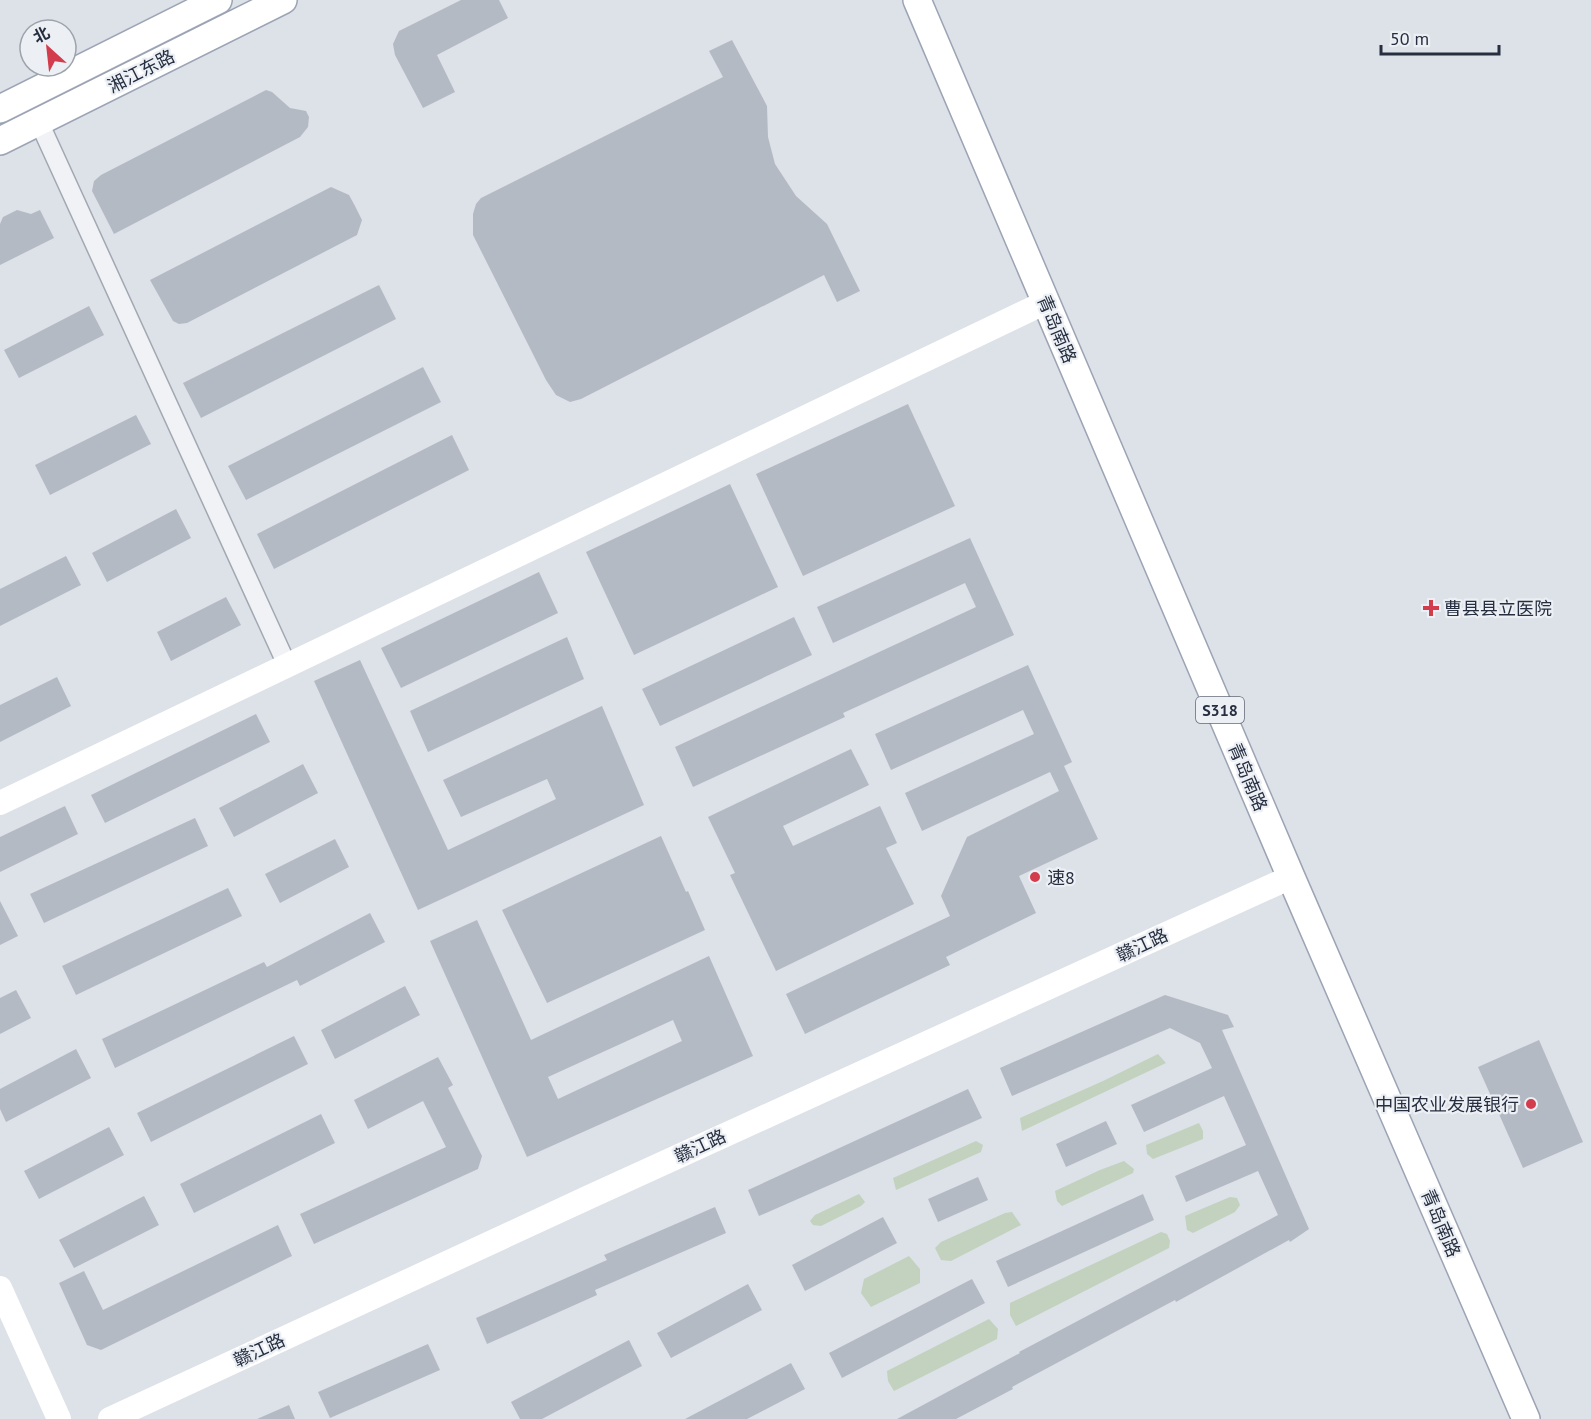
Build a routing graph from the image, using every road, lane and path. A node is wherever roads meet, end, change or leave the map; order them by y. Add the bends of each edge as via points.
1 (218, 0) edge
2 (283, 0) edge
3 (917, 0) edge
4 (0, 110) edge
5 (39, 122) junction
6 (0, 141) edge
7 (1046, 302) junction
8 (287, 665) junction
9 (0, 803) edge
10 (1291, 877) junction
11 (0, 1288) edge
12 (59, 1419) edge
13 (110, 1419) edge
14 (1526, 1419) edge

1 - 4 main road, 湘江东路
2 - 5 main road, 湘江东路
3 - 7 main road, 青岛南路 / S318
5 - 6 main road, 湘江东路
5 - 8 street
7 - 8 main road
7 - 10 main road, 青岛南路 / S318
8 - 9 main road
10 - 13 main road, 赣江路
10 - 14 main road, 青岛南路 / S318
11 - 12 main road

